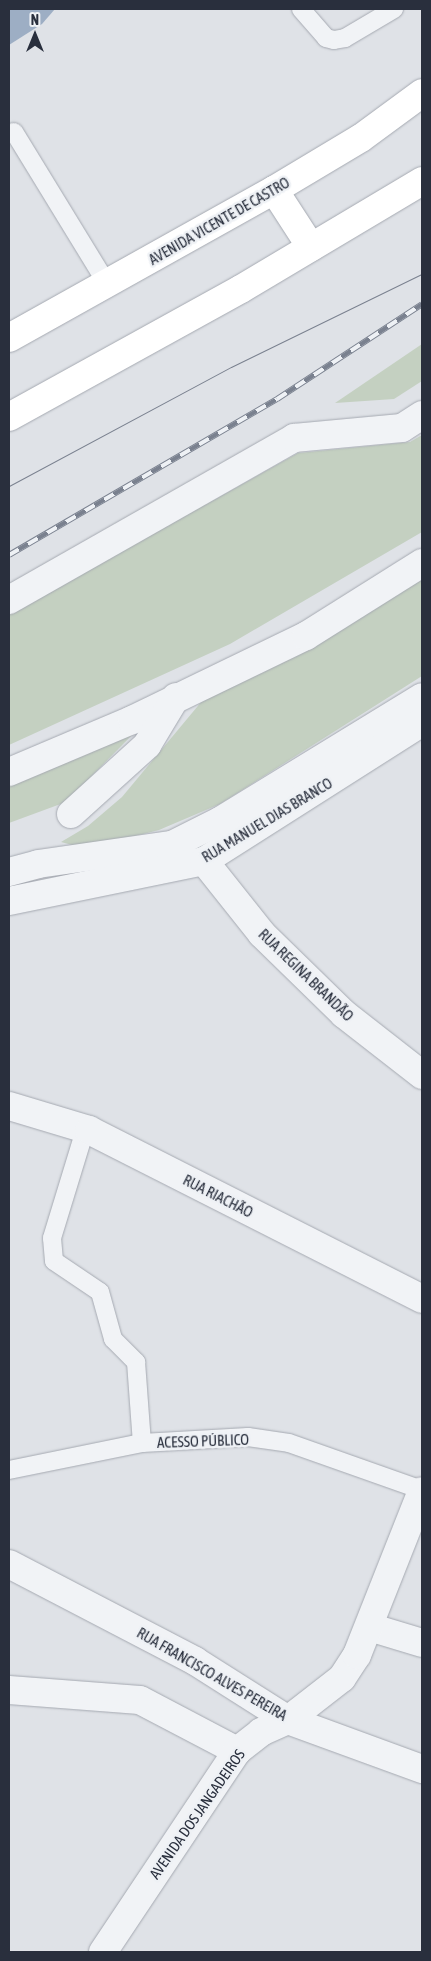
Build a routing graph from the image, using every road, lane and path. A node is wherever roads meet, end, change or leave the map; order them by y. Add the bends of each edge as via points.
1 (301, 9) edge
2 (394, 9) edge
3 (422, 93) edge
4 (14, 132) dead end
5 (422, 181) edge
6 (274, 190) junction
7 (311, 247) junction
8 (107, 284) junction
9 (9, 338) edge
10 (422, 415) edge
11 (9, 417) edge
12 (422, 563) edge
13 (9, 600) edge
14 (176, 697) junction
15 (422, 697) edge
16 (422, 722) edge
17 (9, 772) edge
18 (72, 814) dead end
19 (204, 861) junction
20 (9, 872) edge
21 (9, 901) edge
22 (422, 1075) edge
23 (9, 1106) edge
24 (85, 1130) junction
25 (422, 1299) edge
26 (142, 1443) junction
27 (9, 1470) edge
28 (422, 1491) edge
29 (9, 1564) edge
30 (369, 1626) junction
31 (422, 1643) edge
32 (9, 1690) edge
33 (288, 1720) junction
34 (237, 1751) junction
35 (422, 1769) edge
36 (103, 1952) edge

1 - 2 lane via 326,38 334,40 345,38
3 - 6 main road, AVENIDA VICENTE DE CASTRO via 361,138
4 - 8 lane
5 - 7 main road
6 - 7 main road
6 - 8 main road, AVENIDA VICENTE DE CASTRO
7 - 11 main road
8 - 9 main road, AVENIDA VICENTE DE CASTRO
10 - 13 street via 402,428 294,438
12 - 14 street via 306,636
14 - 17 street via 132,720
14 - 18 street via 147,745
15 - 20 street via 220,821 172,845 38,864
16 - 19 street, RUA MANUEL DIAS BRANCO
19 - 21 street, RUA MANUEL DIAS BRANCO
19 - 22 street, RUA REGINA BRANDÃO via 262,934 352,1021
23 - 24 street, RUA RIACHÃO
24 - 25 street, RUA RIACHÃO
24 - 26 lane via 52,1238 54,1261 100,1292 113,1339 136,1362
26 - 27 lane, ACESSO PÚBLICO
26 - 28 lane, ACESSO PÚBLICO via 248,1437 289,1443
28 - 30 street, AVENIDA DOS JANGADEIROS
29 - 33 street, RUA FRANCISCO ALVES PEREIRA via 195,1661
30 - 31 street
30 - 33 street, AVENIDA DOS JANGADEIROS via 357,1655 342,1678
32 - 34 street via 140,1700
33 - 34 street, AVENIDA DOS JANGADEIROS via 261,1732
33 - 35 street, RUA FRANCISCO ALVES PEREIRA
34 - 36 street, AVENIDA DOS JANGADEIROS

